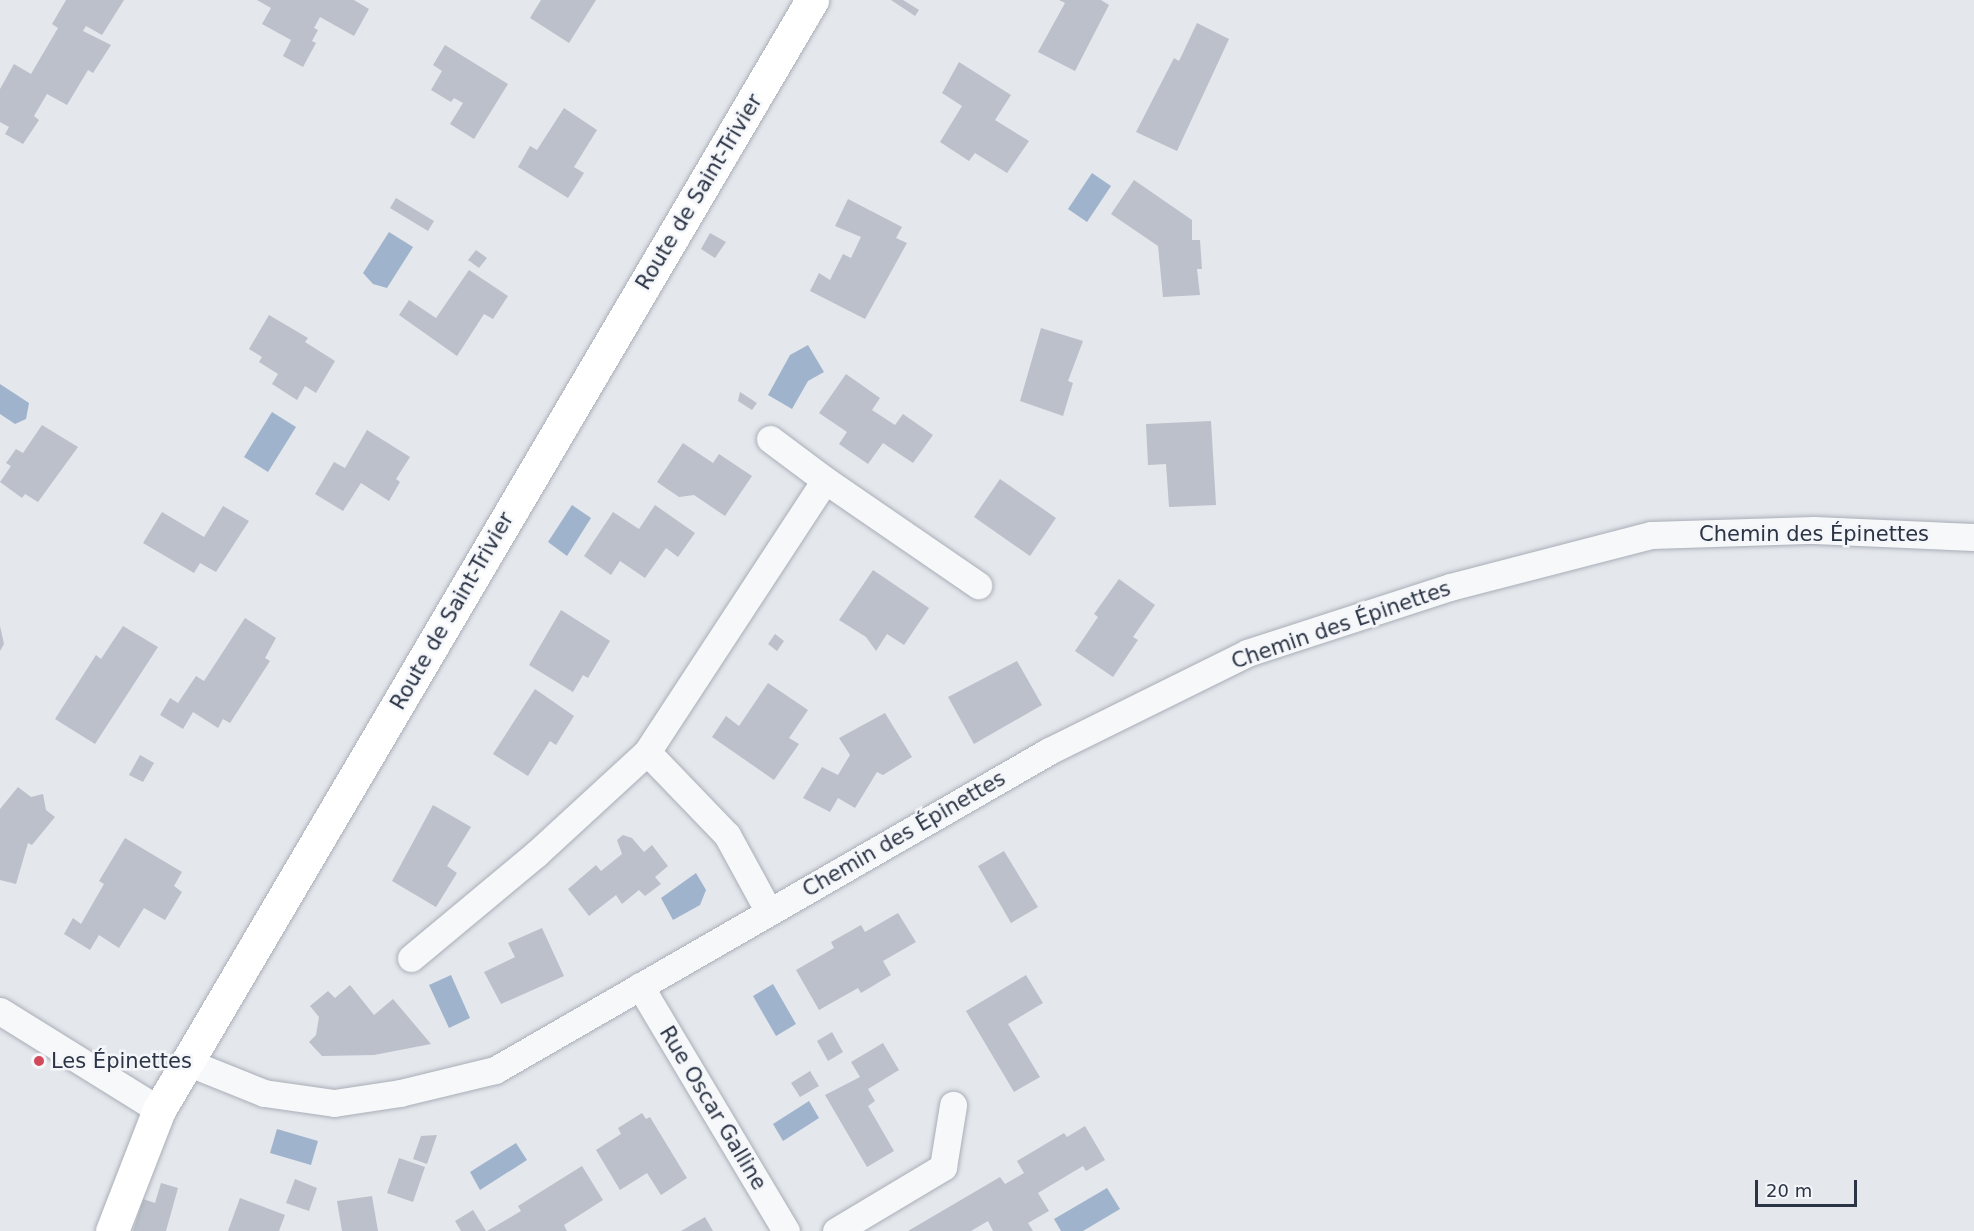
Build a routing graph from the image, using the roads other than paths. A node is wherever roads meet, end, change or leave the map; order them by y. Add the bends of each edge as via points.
1 (812, 0) edge
2 (770, 440) dead end
3 (825, 480) junction
4 (1974, 537) edge
5 (978, 585) dead end
6 (647, 752) junction
7 (769, 912) junction
8 (411, 958) dead end
9 (640, 986) junction
10 (0, 1011) edge
11 (187, 1062) junction
12 (953, 1105) dead end
13 (159, 1110) junction
14 (112, 1231) edge
15 (786, 1231) edge
16 (836, 1231) edge

1 - 11 main road, Route de Saint-Trivier
2 - 3 street
3 - 5 street
3 - 6 street
4 - 7 street, Chemin des Épinettes via 1814,530 1651,535 1450,587 1247,653 1049,751
6 - 7 street via 727,835
6 - 8 street via 536,854
7 - 9 street, Chemin des Épinettes
9 - 11 street, Chemin des Épinettes via 495,1070 400,1093 334,1103 264,1093
9 - 15 street, Rue Oscar Galline
10 - 13 street
11 - 13 main road, Route de Saint-Trivier
12 - 16 street via 943,1167
13 - 14 main road, Route de Saint-Trivier

